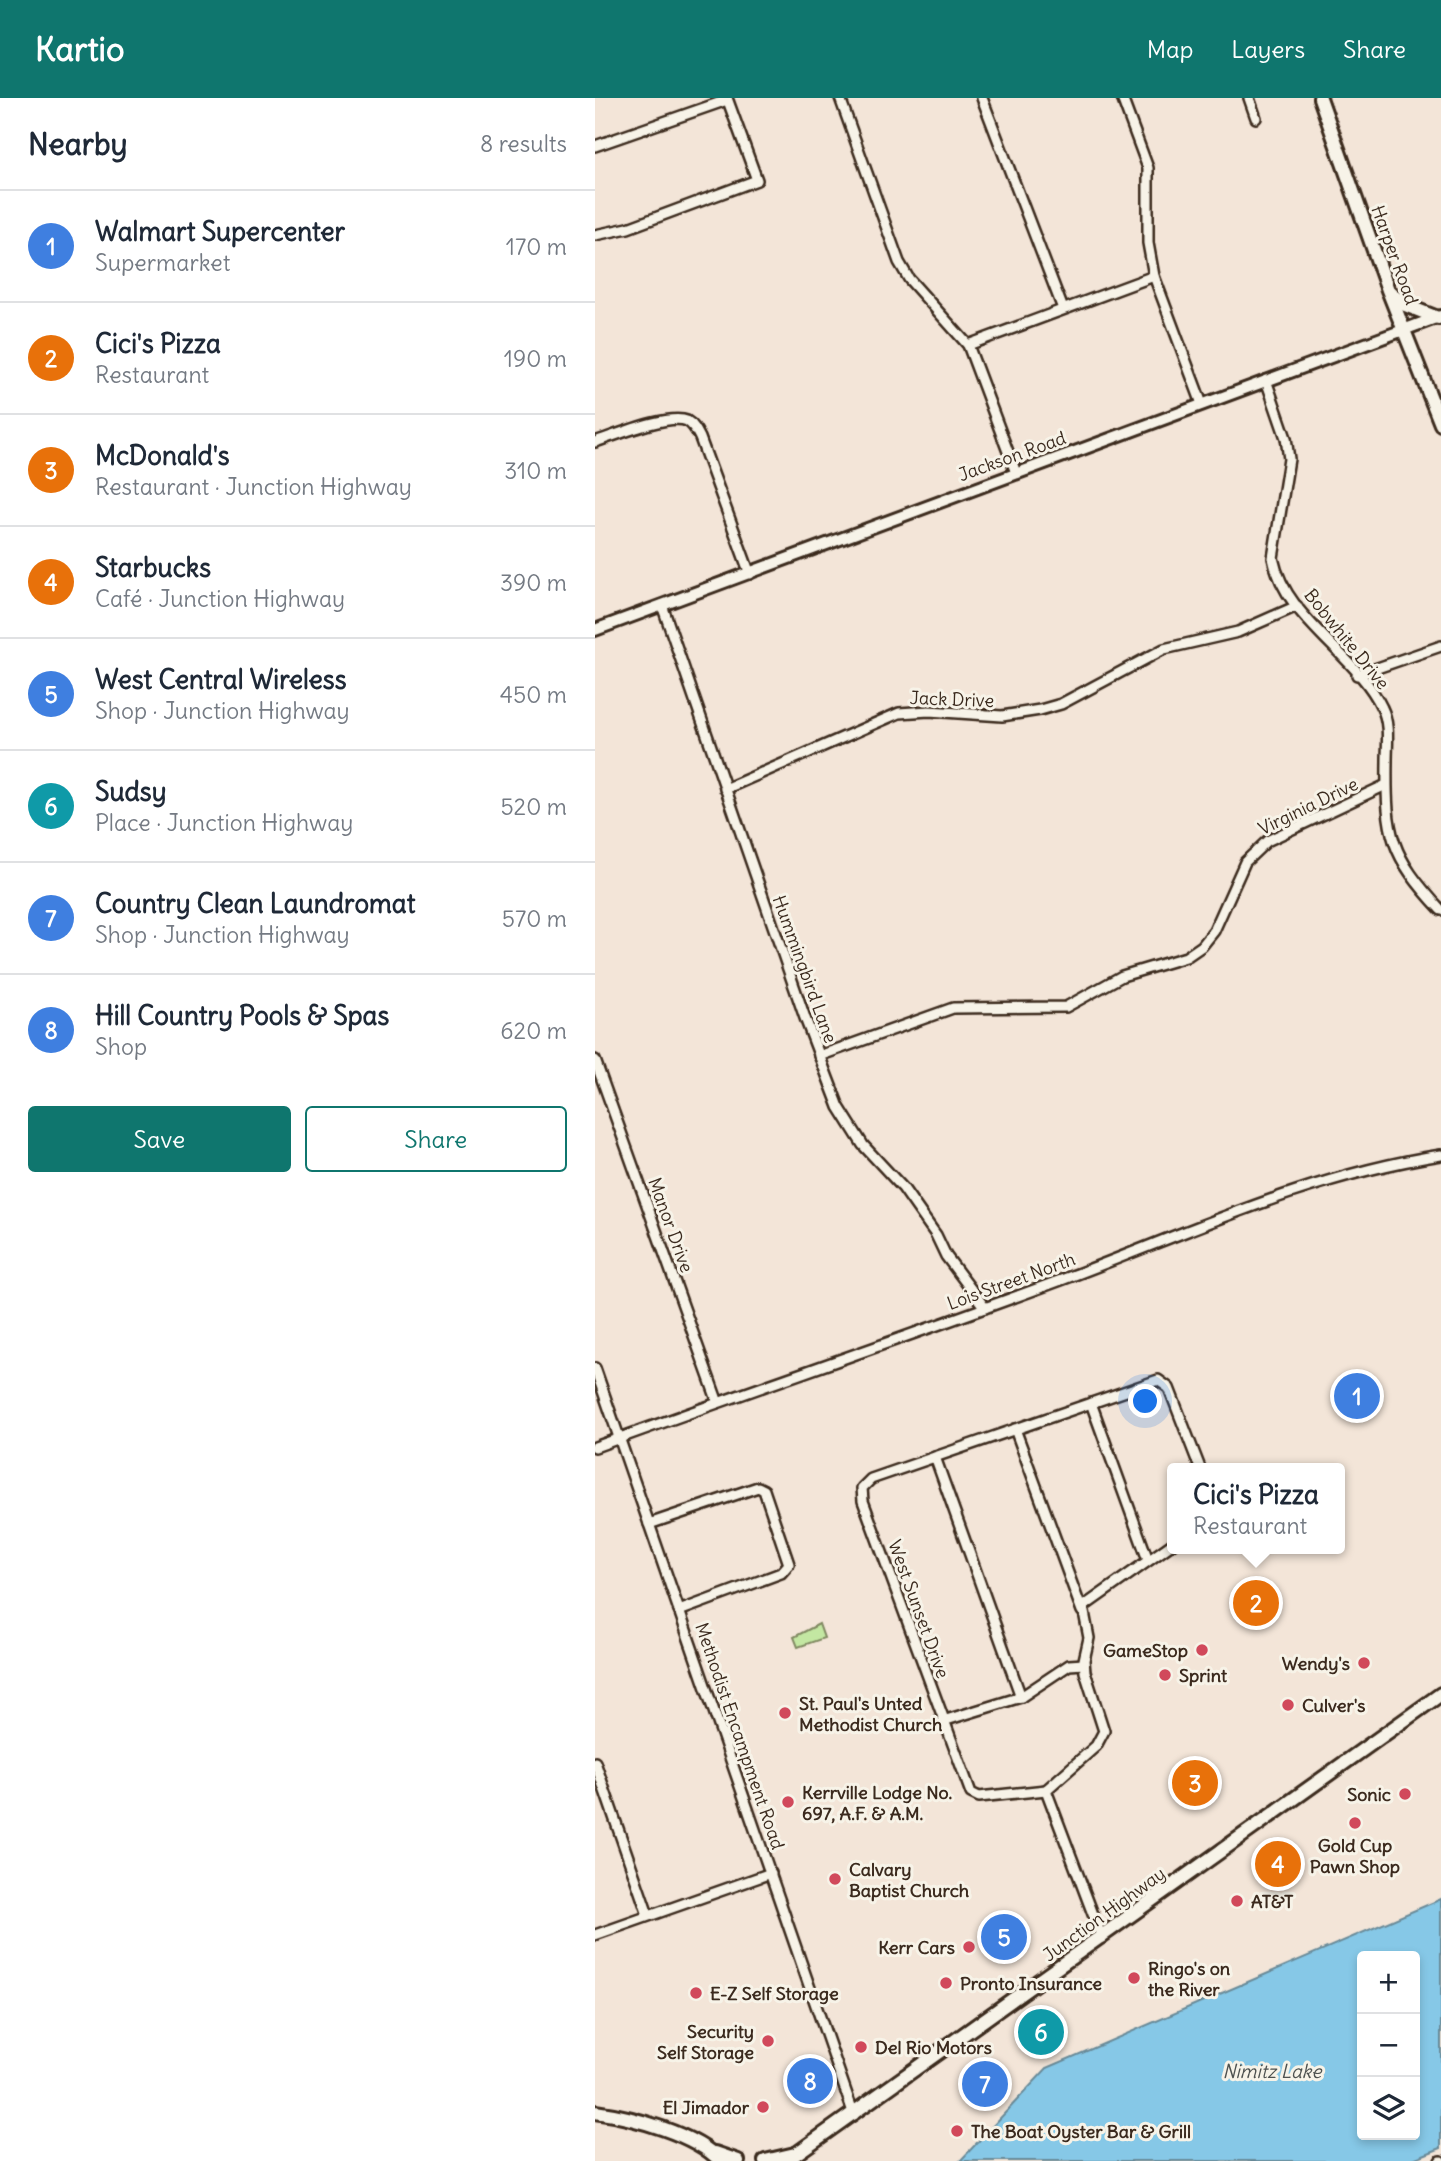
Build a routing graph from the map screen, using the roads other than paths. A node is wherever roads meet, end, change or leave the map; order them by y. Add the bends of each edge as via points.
1 (840, 98) edge
2 (982, 98) edge
3 (1122, 98) edge
4 (1249, 98) edge
5 (1319, 98) edge
6 (727, 99) edge
7 (1256, 118) dead end
8 (595, 146) edge
9 (595, 235) edge
10 (1154, 276) junction
11 (1388, 290) junction
12 (1063, 309) junction
13 (1440, 317) edge
14 (1404, 330) junction
15 (968, 345) junction
16 (1265, 380) junction
17 (1202, 404) junction
18 (1439, 416) edge
19 (595, 442) edge
20 (1016, 473) junction
21 (750, 574) junction
22 (662, 605) junction
23 (1297, 606) junction
24 (595, 630) edge
25 (1441, 646) edge
26 (1357, 675) junction
27 (1386, 785) junction
28 (725, 789) junction
29 (1441, 910) edge
30 (820, 1056) junction
31 (595, 1060) edge
32 (1441, 1155) edge
33 (985, 1308) junction
34 (595, 1368) edge
35 (717, 1400) junction
36 (1091, 1403) junction
37 (1015, 1429) junction
38 (618, 1438) junction
39 (595, 1447) edge
40 (935, 1457) junction
41 (1198, 1463) edge
42 (649, 1524) junction
43 (1167, 1547) edge
44 (1148, 1560) junction
45 (679, 1611) junction
46 (1084, 1616) junction
47 (1084, 1664) junction
48 (1441, 1694) edge
49 (1021, 1697) junction
50 (943, 1721) junction
51 (595, 1762) edge
52 (1046, 1790) junction
53 (771, 1873) junction
54 (649, 1915) junction
55 (595, 1935) edge
56 (1102, 1938) junction
57 (595, 2112) edge
58 (854, 2115) junction
59 (798, 2153) junction
60 (710, 2158) edge
61 (720, 2161) edge
62 (738, 2161) edge
63 (765, 2161) edge
64 (786, 2161) edge

1 - 15 street via 899,262
2 - 12 street
3 - 10 street via 1148,169 1148,243
4 - 7 street
5 - 11 main road, Harper Road
6 - 8 street
6 - 9 street via 757,180 628,228
10 - 12 street
10 - 17 street
11 - 13 main road via 1405,305
11 - 14 main road, Harper Road
12 - 15 street
13 - 14 street, Jackson Road
14 - 16 street, Jackson Road
14 - 18 main road, Harper Road
15 - 20 street
16 - 17 street, Jackson Road
16 - 23 street, Bobwhite Drive via 1289,459 1273,558
17 - 20 street, Jackson Road
19 - 21 street via 673,419 692,425
20 - 21 street, Jackson Road
21 - 22 street, Jackson Road
22 - 24 street, Jackson Road
22 - 28 street, Hummingbird Lane
23 - 26 street, Bobwhite Drive
23 - 28 street, Jack Drive via 1238,632 1164,649 1061,704 1002,716 899,713
25 - 26 street
26 - 27 street, Bobwhite Drive via 1383,709
27 - 29 street, Bobwhite Drive via 1386,816 1394,847 1405,868
27 - 30 street, Virginia Drive via 1267,841 1245,862 1208,939 1186,957 1131,972 1066,1007 953,1008
28 - 30 street, Hummingbird Lane
30 - 33 street, Hummingbird Lane via 850,1127 903,1188
31 - 35 street, Manor Drive
32 - 33 street, Lois Street North via 1288,1194
33 - 35 street, Lois Street North
34 - 38 street, Methodist Encampment Road
35 - 38 street, Lois Street North
36 - 37 street
36 - 41 street via 1158,1380 1169,1388
36 - 44 street
37 - 40 street
37 - 46 street
38 - 39 street, Lois Street North
38 - 42 street, Methodist Encampment Road
40 - 49 street
40 - 50 street, West Sunset Drive via 866,1482 862,1492
42 - 45 street, Methodist Encampment Road
42 - 45 street via 758,1487 764,1490 789,1564 781,1573
43 - 44 street
44 - 46 street via 1083,1606
45 - 53 street, Methodist Encampment Road
46 - 47 street via 1089,1638
47 - 49 street via 1069,1665
47 - 52 street via 1104,1722 1103,1735
48 - 56 main road, Junction Highway
49 - 50 street
50 - 52 street, West Sunset Drive via 974,1796
51 - 54 street
52 - 56 street
53 - 54 street
53 - 58 street, Methodist Encampment Road
54 - 55 street
56 - 58 main road, Junction Highway
57 - 60 main road via 688,2138
58 - 59 main road, Junction Highway
59 - 63 main road
59 - 64 main road, Junction Highway
60 - 61 main road
60 - 62 main road

